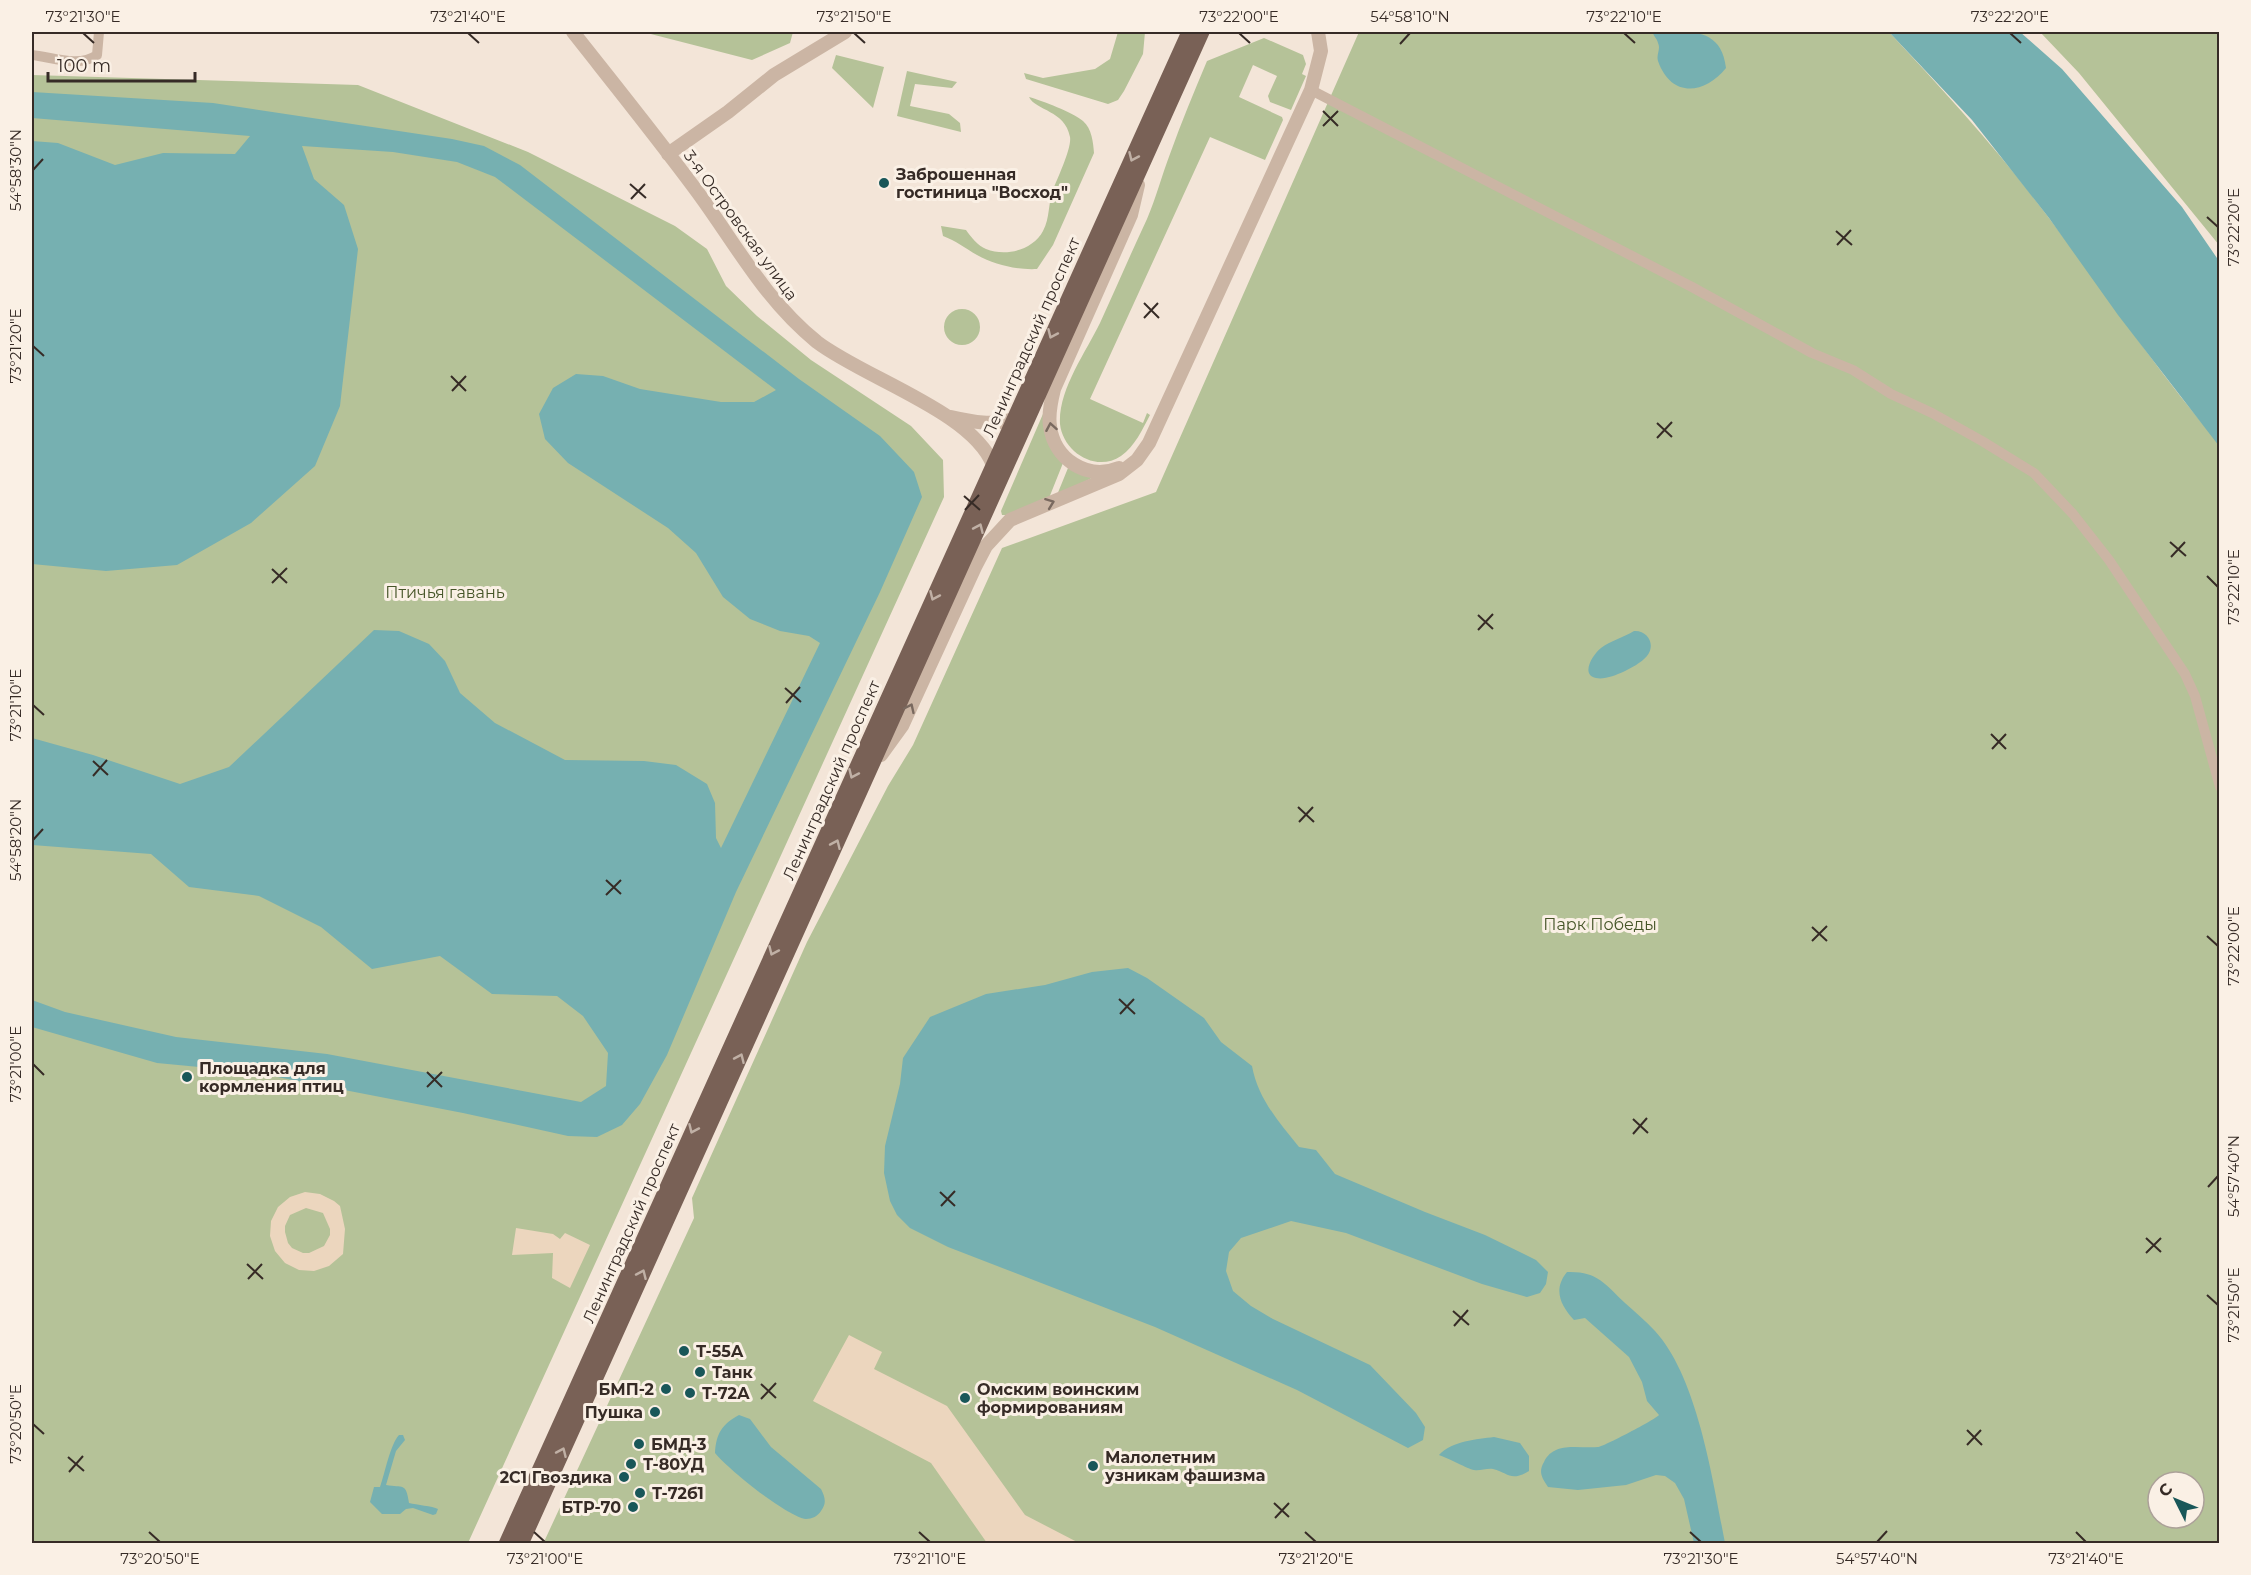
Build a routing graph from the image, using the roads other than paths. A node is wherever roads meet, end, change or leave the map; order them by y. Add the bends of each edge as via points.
1 (99, 32) edge
2 (573, 32) edge
3 (845, 32) edge
4 (1189, 32) edge
5 (1203, 32) edge
6 (1318, 32) edge
7 (32, 54) edge
8 (1311, 90) junction
9 (668, 154) junction
10 (1142, 165) junction
11 (949, 417) junction
12 (1014, 419) junction
13 (1143, 452) junction
14 (993, 465) junction
15 (867, 775) junction
16 (2220, 788) edge
17 (506, 1544) edge
18 (521, 1544) edge

1 - 7 street via 97,55 91,60 81,62
2 - 9 street, 3-я Островская улица
3 - 9 street via 774,75
4 -> 12 main road, Ленинградский проспект
5 - 10 main road, Ленинградский проспект
6 - 8 street via 1322,51
8 - 13 street
8 - 16 street via 1812,353 1853,370 2034,473 2109,560 2185,674
9 - 11 street, 3-я Островская улица via 763,288 787,315 866,373
13 -> 10 street via 1115,469 1088,470 1072,464 1059,451 1049,418 1054,389 1131,214
15 -> 10 main road, Ленинградский проспект
11 - 12 street via 987,423
11 - 14 street via 980,442
12 - 14 main road, Ленинградский проспект
15 -> 13 street via 902,726 975,567 998,531 1026,512 1119,474
14 -> 17 main road, Ленинградский проспект
18 -> 15 main road, Ленинградский проспект

